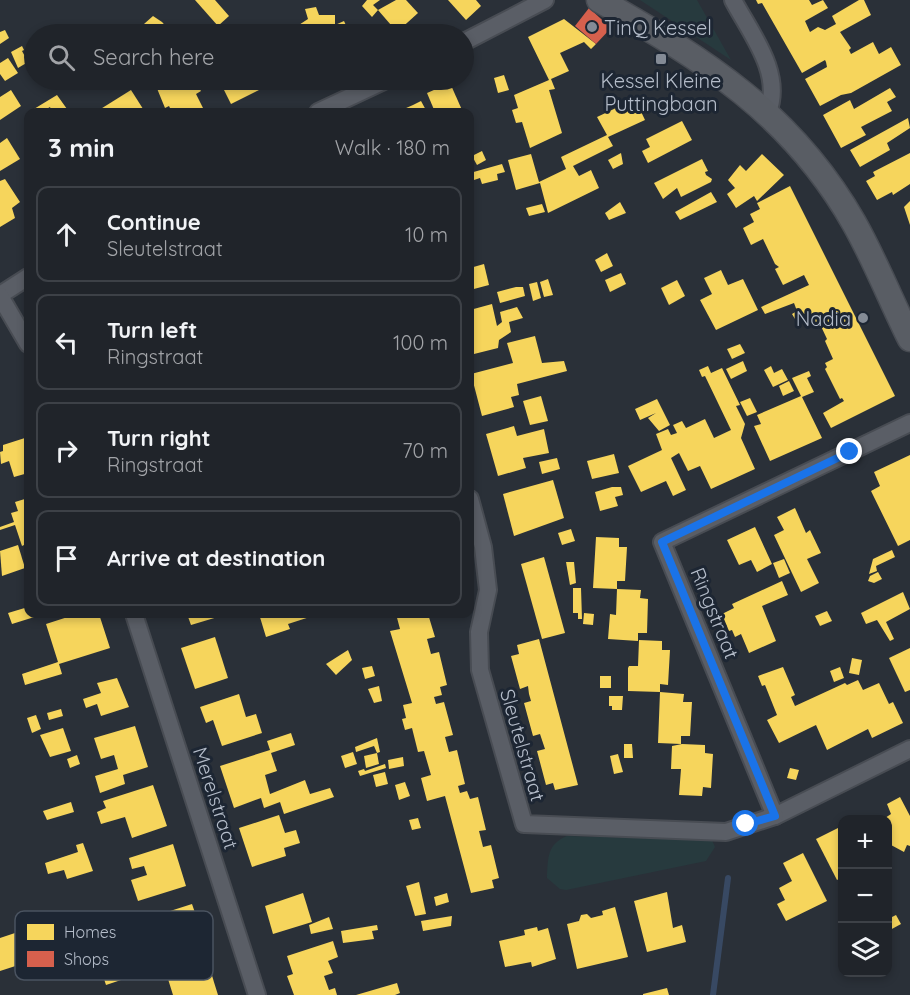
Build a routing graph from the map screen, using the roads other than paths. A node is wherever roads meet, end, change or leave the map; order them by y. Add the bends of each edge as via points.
1 (545, 0) edge
2 (599, 0) edge
3 (733, 0) edge
4 (474, 37) edge
5 (370, 90) edge
6 (343, 107) edge
7 (768, 112) junction
8 (24, 280) edge
9 (0, 296) edge
10 (24, 337) edge
11 (910, 339) edge
12 (910, 423) edge
13 (474, 514) edge
14 (135, 618) edge
15 (910, 749) edge
16 (775, 816) junction
17 (257, 995) edge

1 - 4 street
2 - 7 street via 726,76
3 - 7 street via 770,70 774,98
5 - 6 street
7 - 11 street via 826,180 854,224
8 - 9 street
9 - 10 street
12 - 16 street, Ringstraat via 662,542
13 - 16 street, Sleutelstraat via 488,590 479,632 480,670 524,824 726,832
14 - 17 street, Merelstraat
15 - 16 street

